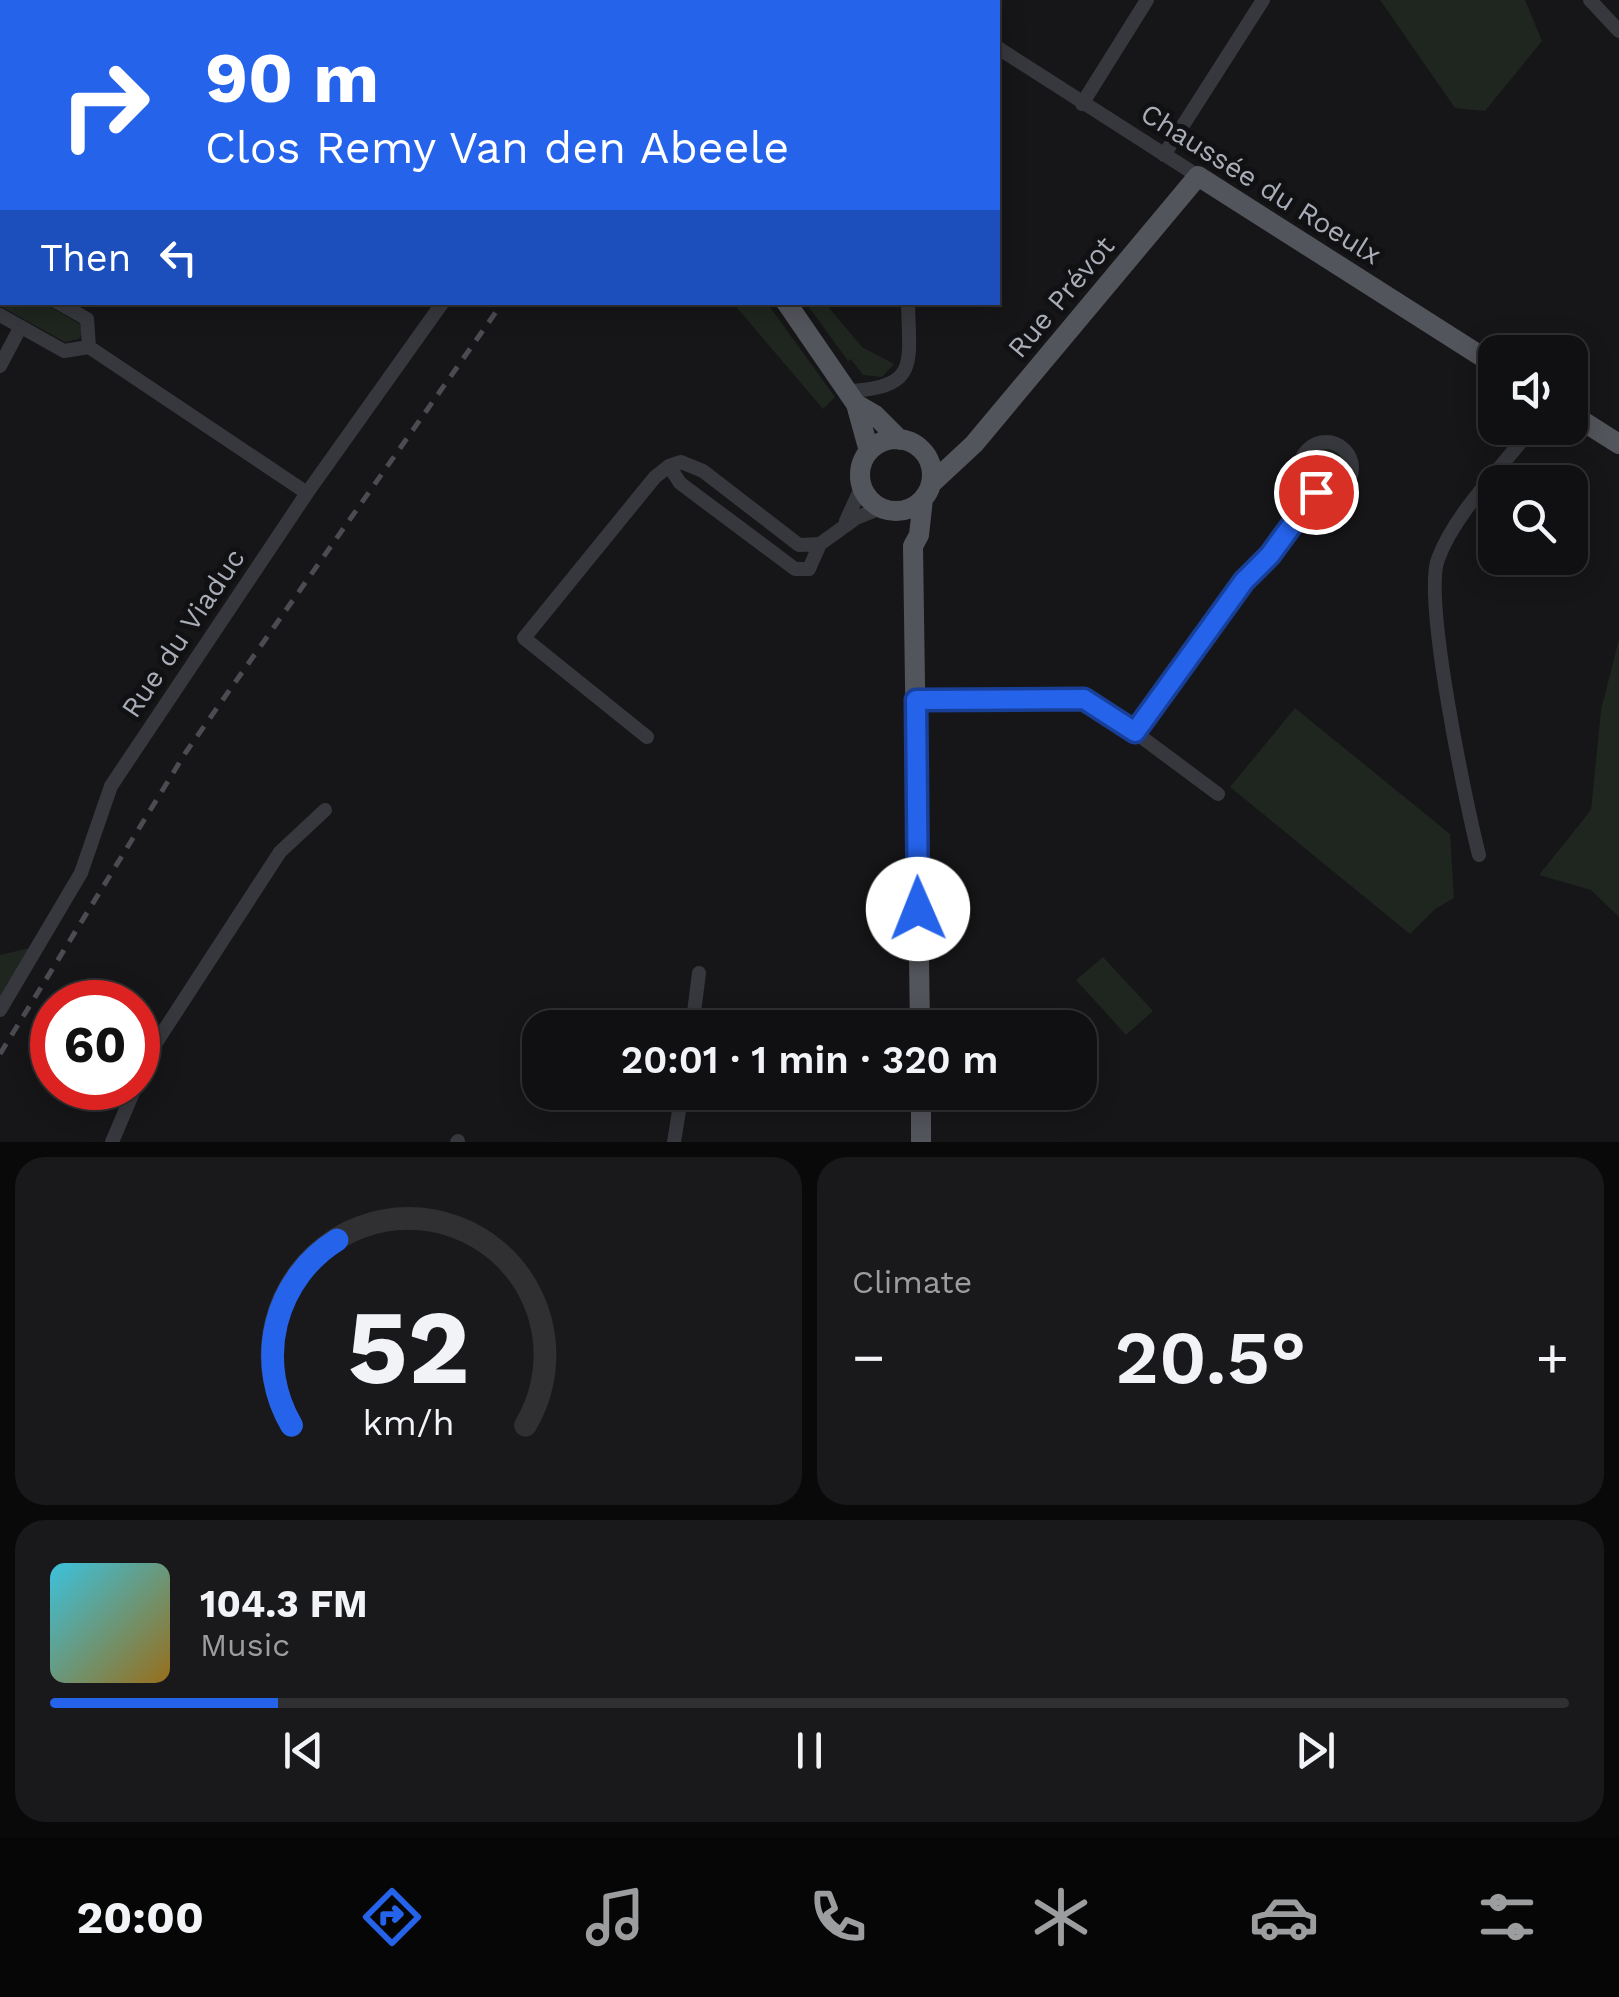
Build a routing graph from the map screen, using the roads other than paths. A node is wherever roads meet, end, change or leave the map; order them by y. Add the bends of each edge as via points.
1 (1147, 0) edge
2 (1263, 0) edge
3 (1590, 0) edge
4 (1619, 31) edge
5 (1000, 49) edge
6 (1082, 104) junction
7 (1164, 155) junction
8 (1198, 176) junction
9 (62, 305) edge
10 (440, 305) edge
11 (788, 305) edge
12 (908, 305) edge
13 (0, 315) edge
14 (20, 328) junction
15 (89, 347) junction
16 (1478, 354) edge
17 (0, 366) edge
18 (852, 397) junction
19 (1588, 424) edge
20 (900, 440) junction
21 (1619, 444) edge
22 (1519, 445) edge
23 (869, 451) junction
24 (922, 451) junction
25 (965, 451) junction
26 (669, 466) junction
27 (862, 486) junction
28 (927, 492) junction
29 (1316, 492) dead end
30 (307, 493) junction
31 (886, 510) junction
32 (839, 529) junction
33 (820, 544) junction
34 (912, 546) junction
35 (916, 700) junction
36 (1135, 732) junction
37 (647, 737) dead end
38 (1218, 794) dead end
39 (325, 810) dead end
40 (1479, 855) dead end
41 (700, 973) dead end
42 (0, 1010) edge
43 (695, 1010) edge
44 (920, 1010) edge
45 (160, 1037) edge
46 (125, 1110) edge
47 (679, 1110) edge
48 (921, 1110) edge
49 (112, 1142) edge
50 (674, 1142) edge
51 (922, 1142) edge

1 - 6 street
2 - 7 street
3 - 4 street
5 - 6 street, Chaussée du Roeulx
6 - 7 street, Chaussée du Roeulx
7 - 8 street, Chaussée du Roeulx
8 - 16 main road, Chaussée du Roeulx
8 - 25 main road, Rue Prévot
9 - 15 street via 86,319
10 - 30 street, Rue du Viaduc
11 - 18 main road
12 - 18 street via 903,375
13 - 14 street
14 - 15 street via 64,351
14 - 17 street
15 - 30 street
18 - 20 main road
18 - 23 main road
19 - 21 main road
20 - 23 main road
20 - 24 main road
22 - 40 street via 1452,531 1434,580
23 - 27 main road via 860,470
24 - 25 main road
24 - 28 main road via 931,466
25 - 28 main road, Rue Prévot
26 - 33 street via 681,462 703,470 799,545
26 - 33 street via 680,483 795,568 809,569
26 - 37 street via 524,638
27 - 31 main road
27 - 32 street
28 - 31 main road via 902,511
28 - 34 main road
29 - 36 street
30 - 42 street, Rue du Viaduc via 111,786 81,873
31 - 32 street
31 - 34 main road
32 - 33 street
34 - 35 main road
35 - 36 street via 1084,699
35 - 44 main road
36 - 38 street
39 - 45 street via 280,852
41 - 43 street
46 - 49 street
47 - 50 street
48 - 51 main road

